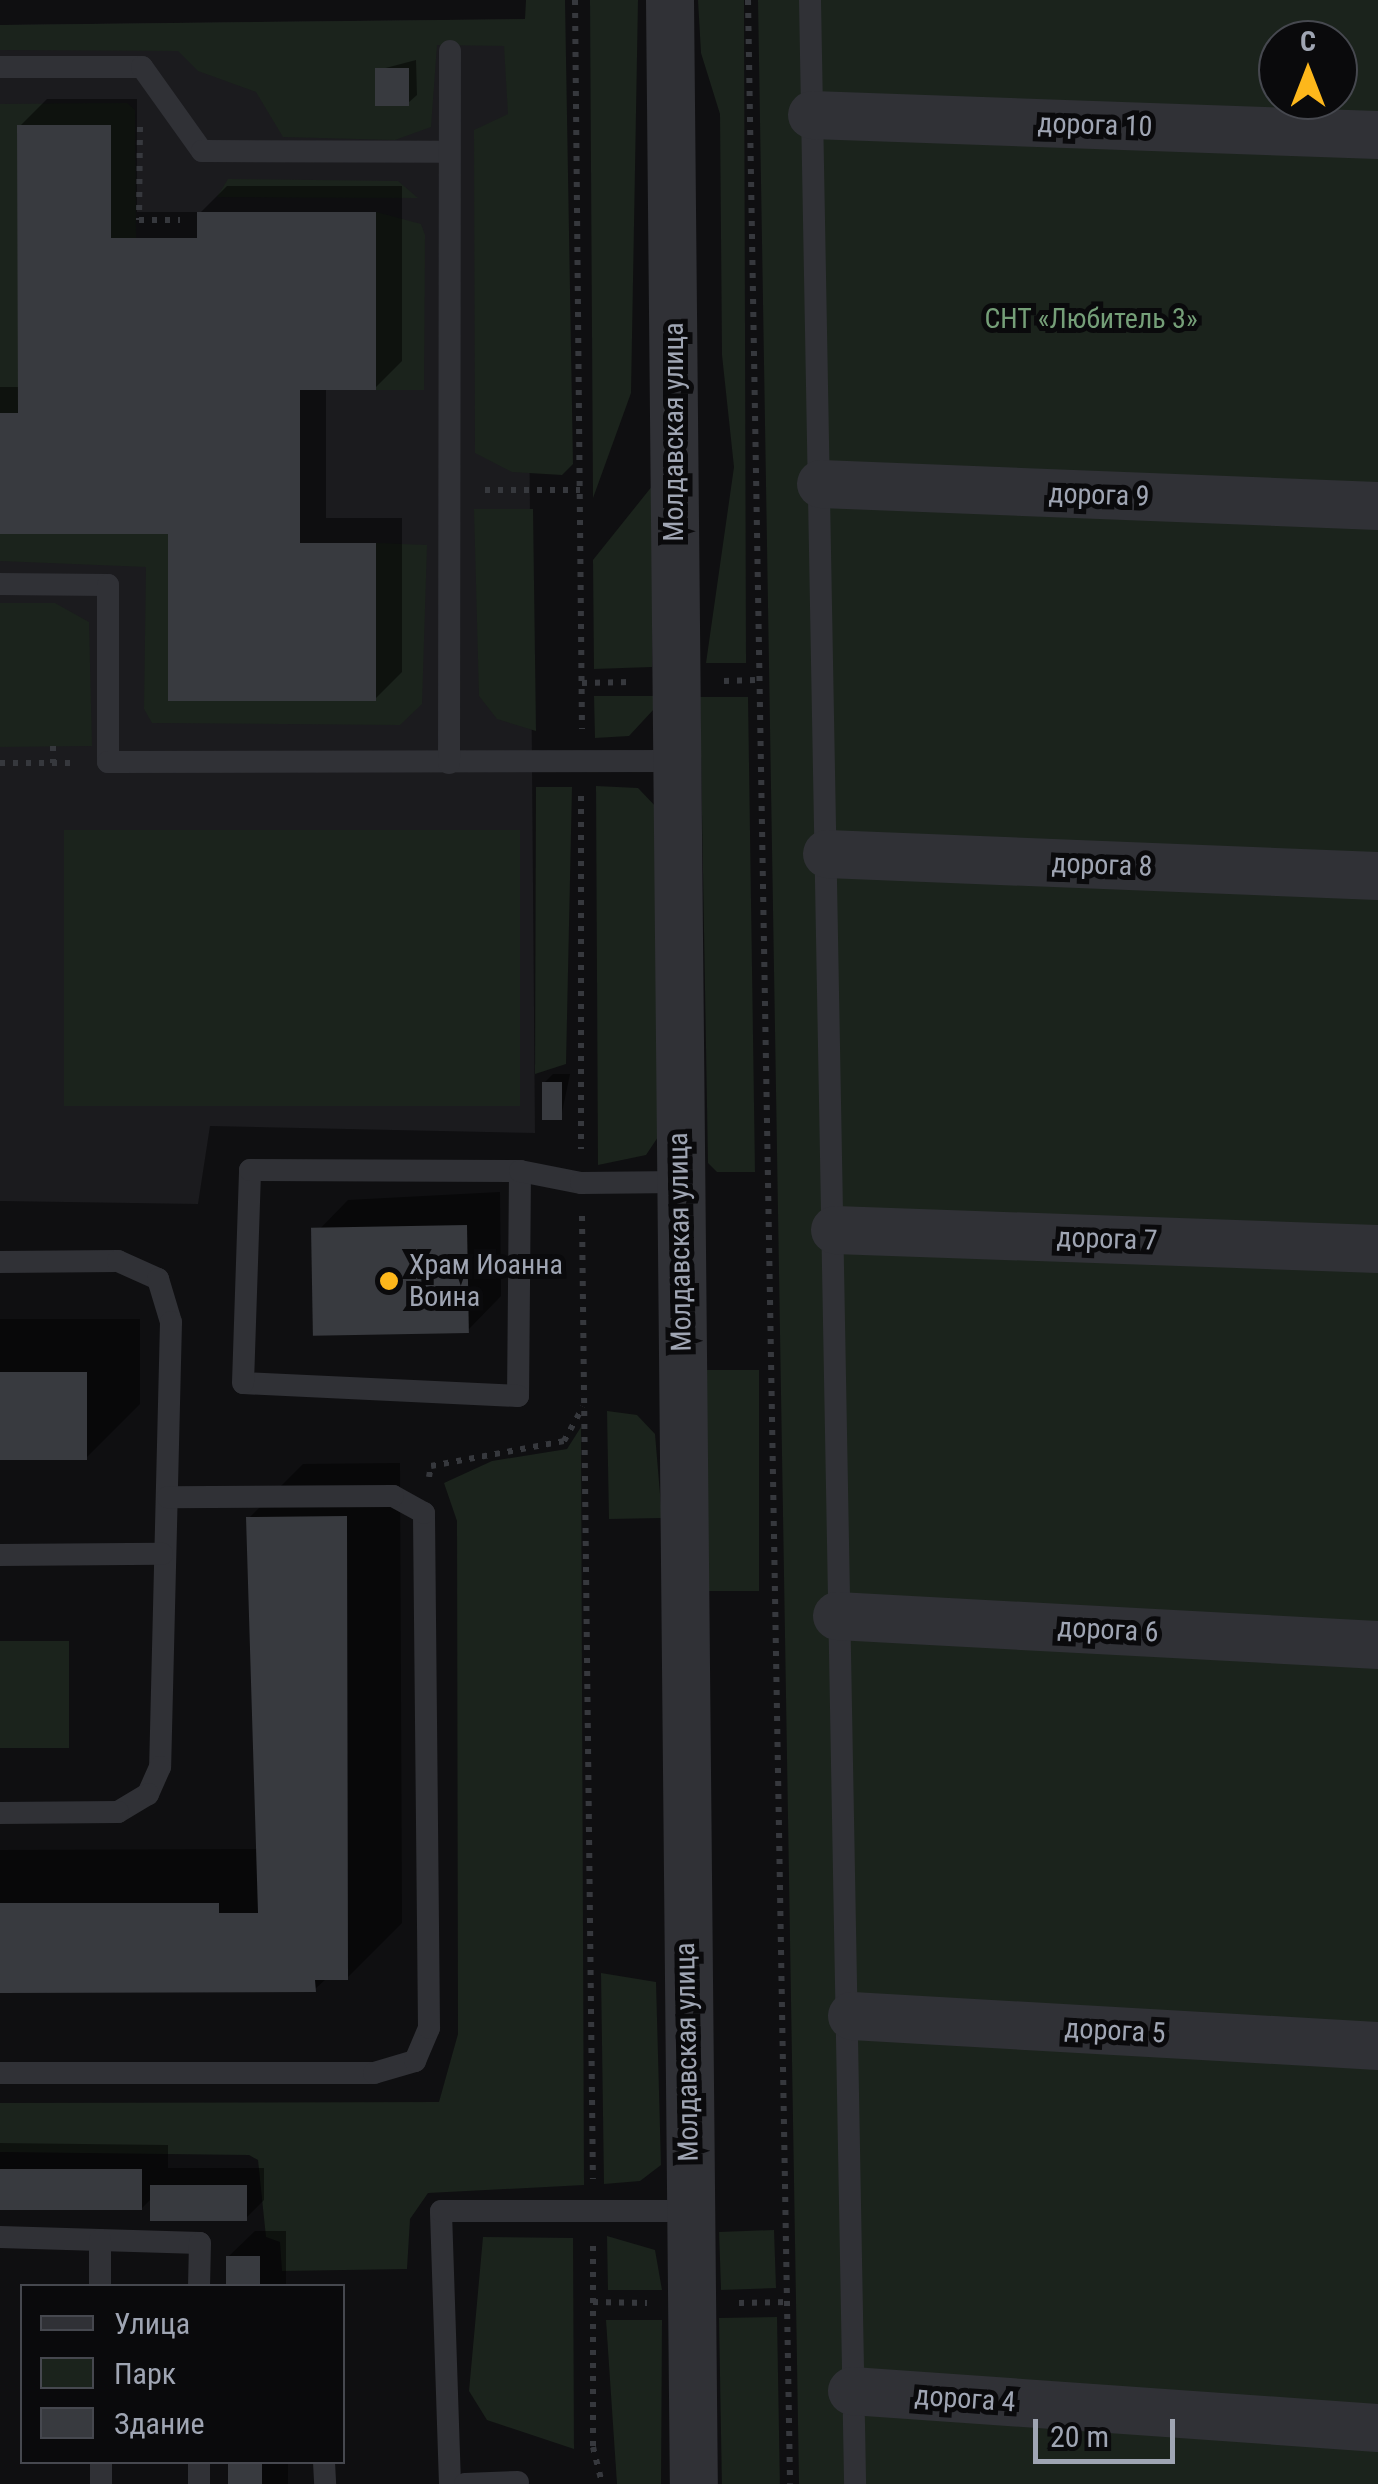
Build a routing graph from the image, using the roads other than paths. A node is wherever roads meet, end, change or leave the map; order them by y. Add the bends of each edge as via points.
1 (670, 0) edge
2 (810, 0) edge
3 (450, 51) dead end
4 (0, 67) edge
5 (812, 115) junction
6 (1378, 135) edge
7 (448, 152) junction
8 (821, 484) junction
9 (1378, 506) edge
10 (0, 584) edge
11 (676, 760) junction
12 (450, 763) junction
13 (827, 854) junction
14 (1378, 876) edge
15 (520, 1171) junction
16 (679, 1182) junction
17 (836, 1230) junction
18 (1378, 1249) edge
19 (0, 1262) edge
20 (168, 1497) junction
21 (162, 1554) junction
22 (0, 1555) edge
23 (837, 1616) junction
24 (1378, 1644) edge
25 (0, 1813) edge
26 (852, 2016) junction
27 (1378, 2046) edge
28 (0, 2072) edge
29 (688, 2212) junction
30 (0, 2237) edge
31 (100, 2240) junction
32 (100, 2284) edge
33 (200, 2284) edge
34 (852, 2392) junction
35 (1378, 2428) edge
36 (518, 2482) dead end
37 (450, 2484) edge
38 (465, 2484) edge
39 (694, 2484) edge
40 (855, 2484) edge

1 - 11 street, Молдавская улица
2 - 5 lane
3 - 7 lane
4 - 7 lane via 142,67 202,151
5 - 6 street, дорога 10
5 - 8 lane
7 - 12 lane
8 - 9 street, дорога 9
8 - 13 lane
10 - 12 lane via 108,585 108,762
11 - 12 lane
11 - 16 street, Молдавская улица
13 - 14 street, дорога 8
13 - 17 lane
15 - 15 lane via 518,1396 244,1383 250,1170
15 - 16 lane via 582,1183
16 - 29 street, Молдавская улица
17 - 18 street, дорога 7
17 - 23 lane
19 - 20 lane via 118,1261 158,1279 171,1322
20 - 21 lane
20 - 28 lane via 393,1496 424,1513 429,2028 415,2061 374,2073
21 - 22 lane
21 - 25 lane via 160,1767 148,1794 118,1812
23 - 24 street, дорога 6
23 - 26 lane
26 - 27 street, дорога 5
26 - 34 lane
29 - 37 lane via 441,2211
29 - 39 street, Молдавская улица
30 - 31 lane
31 - 32 lane
31 - 33 lane via 200,2243
34 - 35 street, дорога 4
34 - 40 lane
36 - 38 lane

